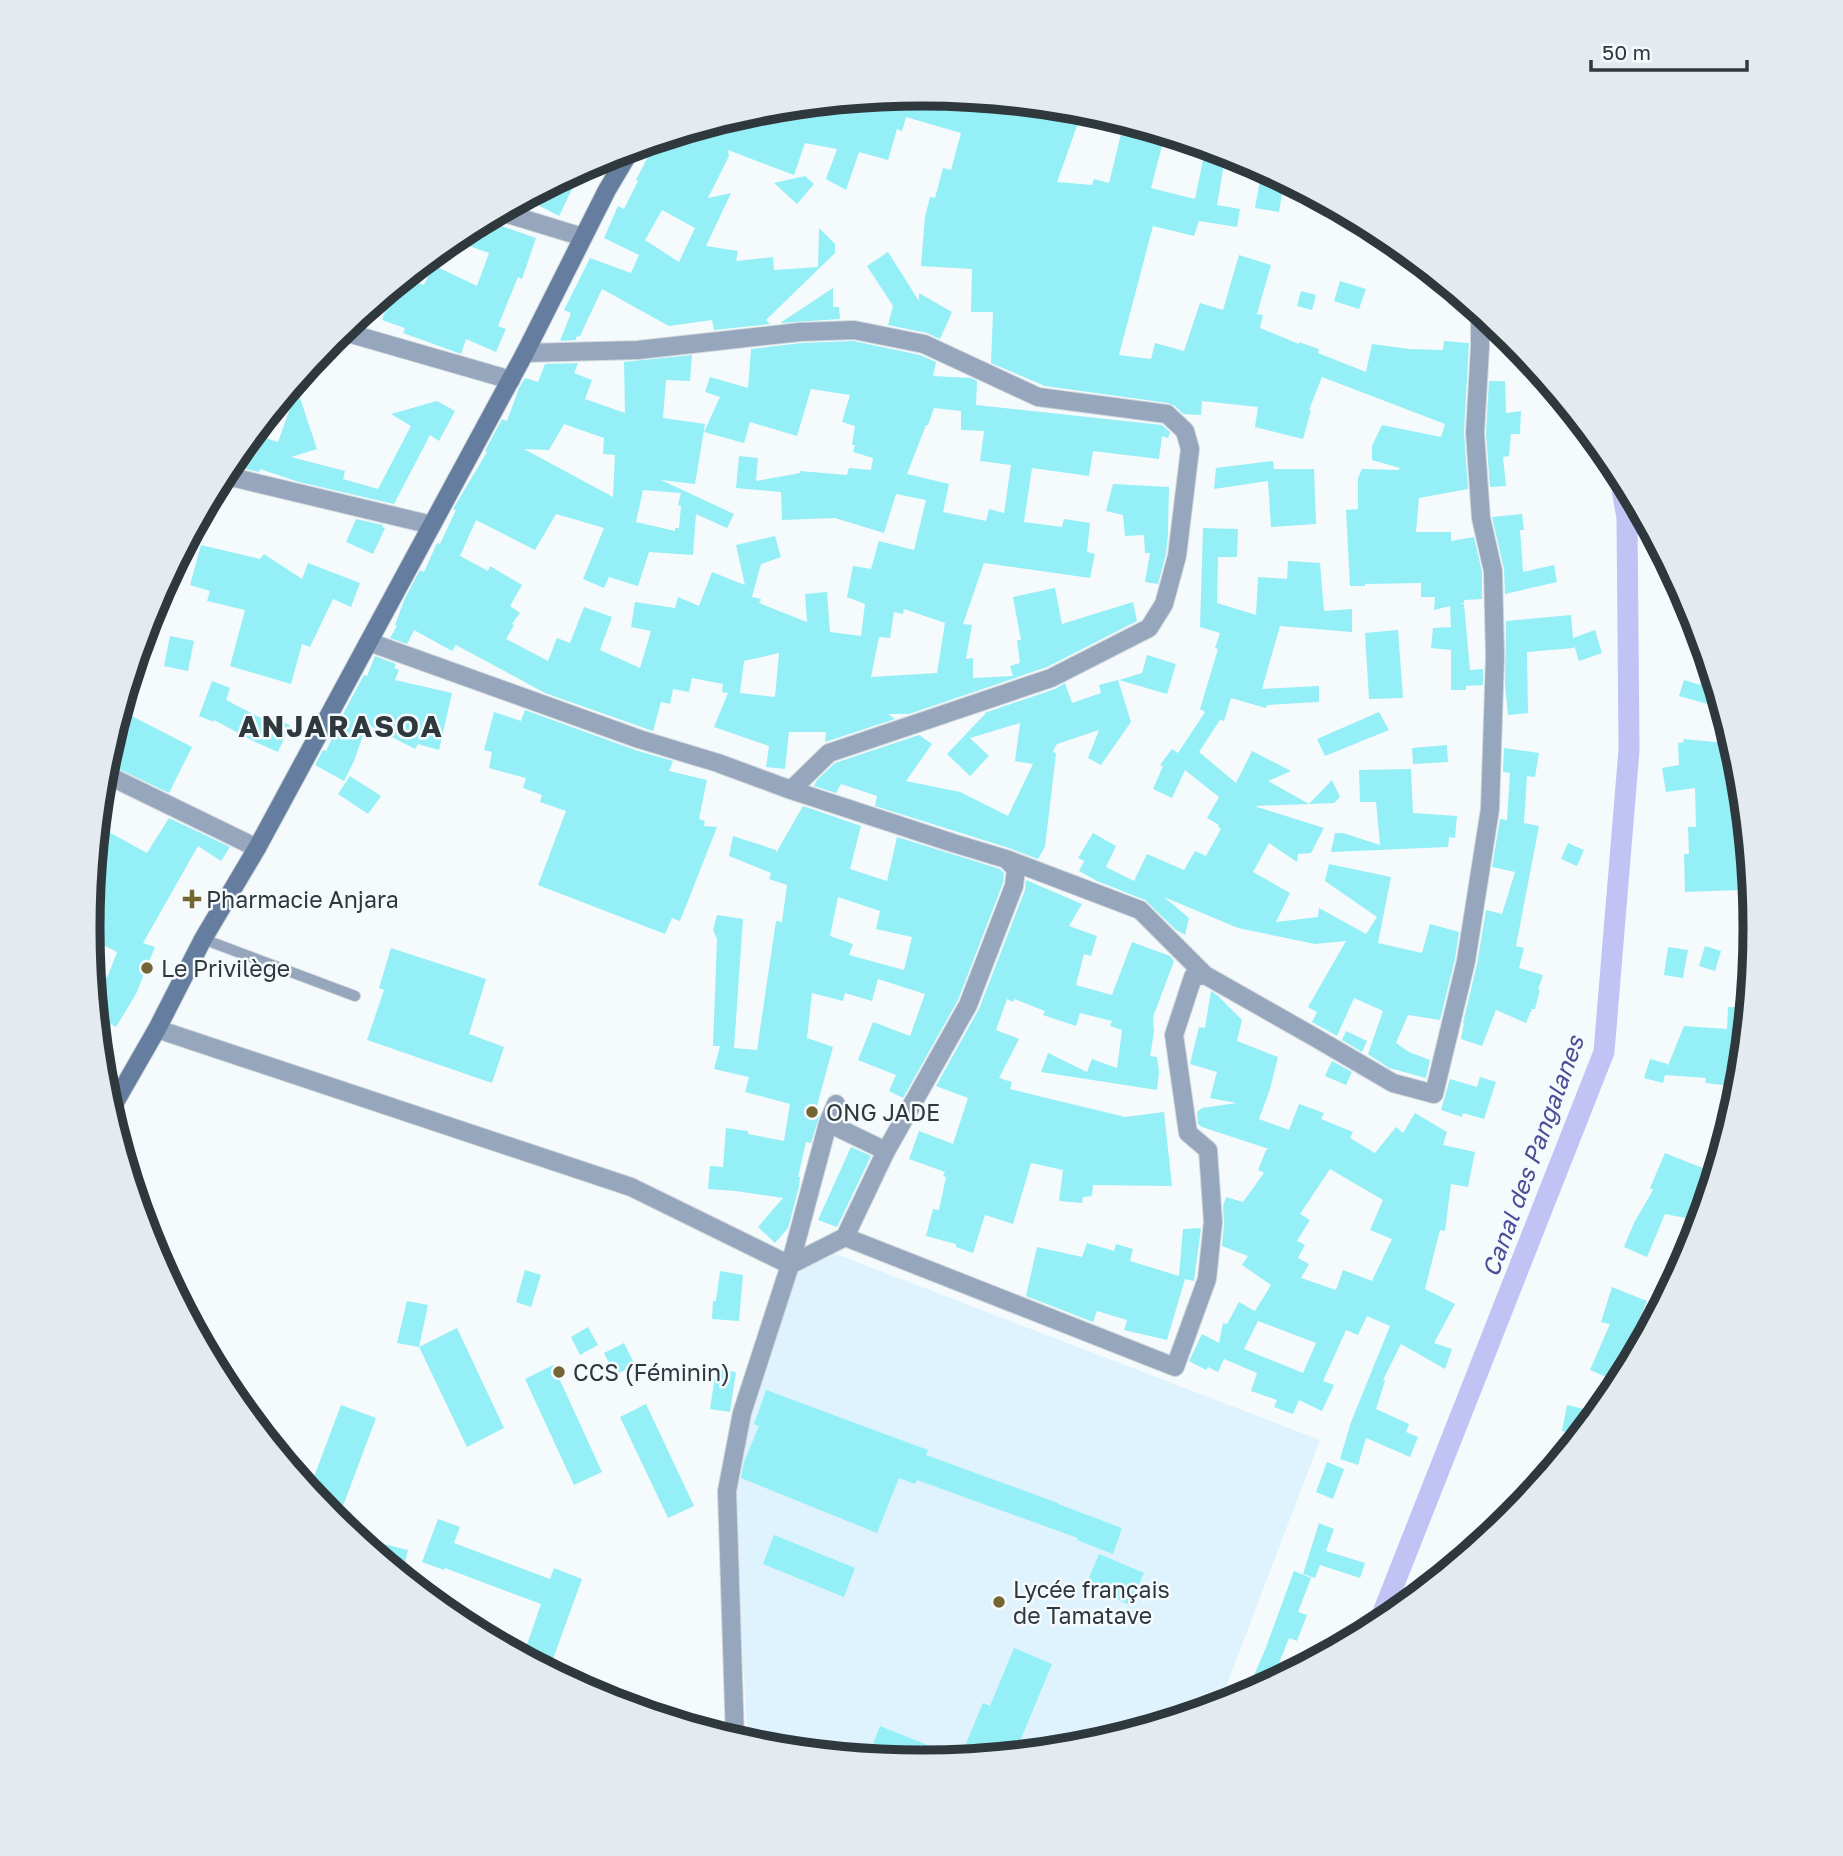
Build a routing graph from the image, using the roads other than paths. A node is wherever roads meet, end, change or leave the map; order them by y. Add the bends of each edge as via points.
1 (623, 163) edge
2 (512, 215) edge
3 (583, 237) junction
4 (1480, 326) edge
5 (353, 335) edge
6 (525, 353) junction
7 (511, 380) junction
8 (234, 478) edge
9 (432, 525) junction
10 (369, 642) junction
11 (114, 779) edge
12 (791, 790) junction
13 (257, 848) junction
14 (1006, 859) junction
15 (204, 939) junction
16 (1205, 975) junction
17 (355, 996) dead end
18 (157, 1029) junction
19 (118, 1097) edge
20 (836, 1104) dead end
21 (828, 1123) junction
22 (886, 1151) junction
23 (845, 1237) junction
24 (790, 1265) junction
25 (735, 1728) edge

1 - 3 main road
2 - 3 street
3 - 6 main road
4 - 16 street via 1475,433 1481,518 1493,571 1495,645 1490,809 1466,961 1434,1094 1393,1083
5 - 7 street
6 - 7 main road
6 - 12 street via 638,350 854,330 924,344 1038,397 1167,414 1185,431 1190,449 1177,556 1164,604 1149,628 1051,678 829,754
7 - 9 main road
8 - 9 street
9 - 10 main road
10 - 12 street
10 - 13 main road
11 - 13 street
12 - 14 street
13 - 15 main road
14 - 16 street via 1140,910
14 - 22 street via 1016,869 1014,886 968,1005
15 - 17 lane
15 - 18 main road
16 - 23 street via 1193,977 1174,1035 1188,1133 1208,1150 1213,1222 1207,1279 1175,1367
18 - 19 main road
18 - 24 street via 631,1187
20 - 21 street
21 - 22 street
21 - 24 street
22 - 23 street
23 - 24 street
24 - 25 street via 742,1413 727,1491

